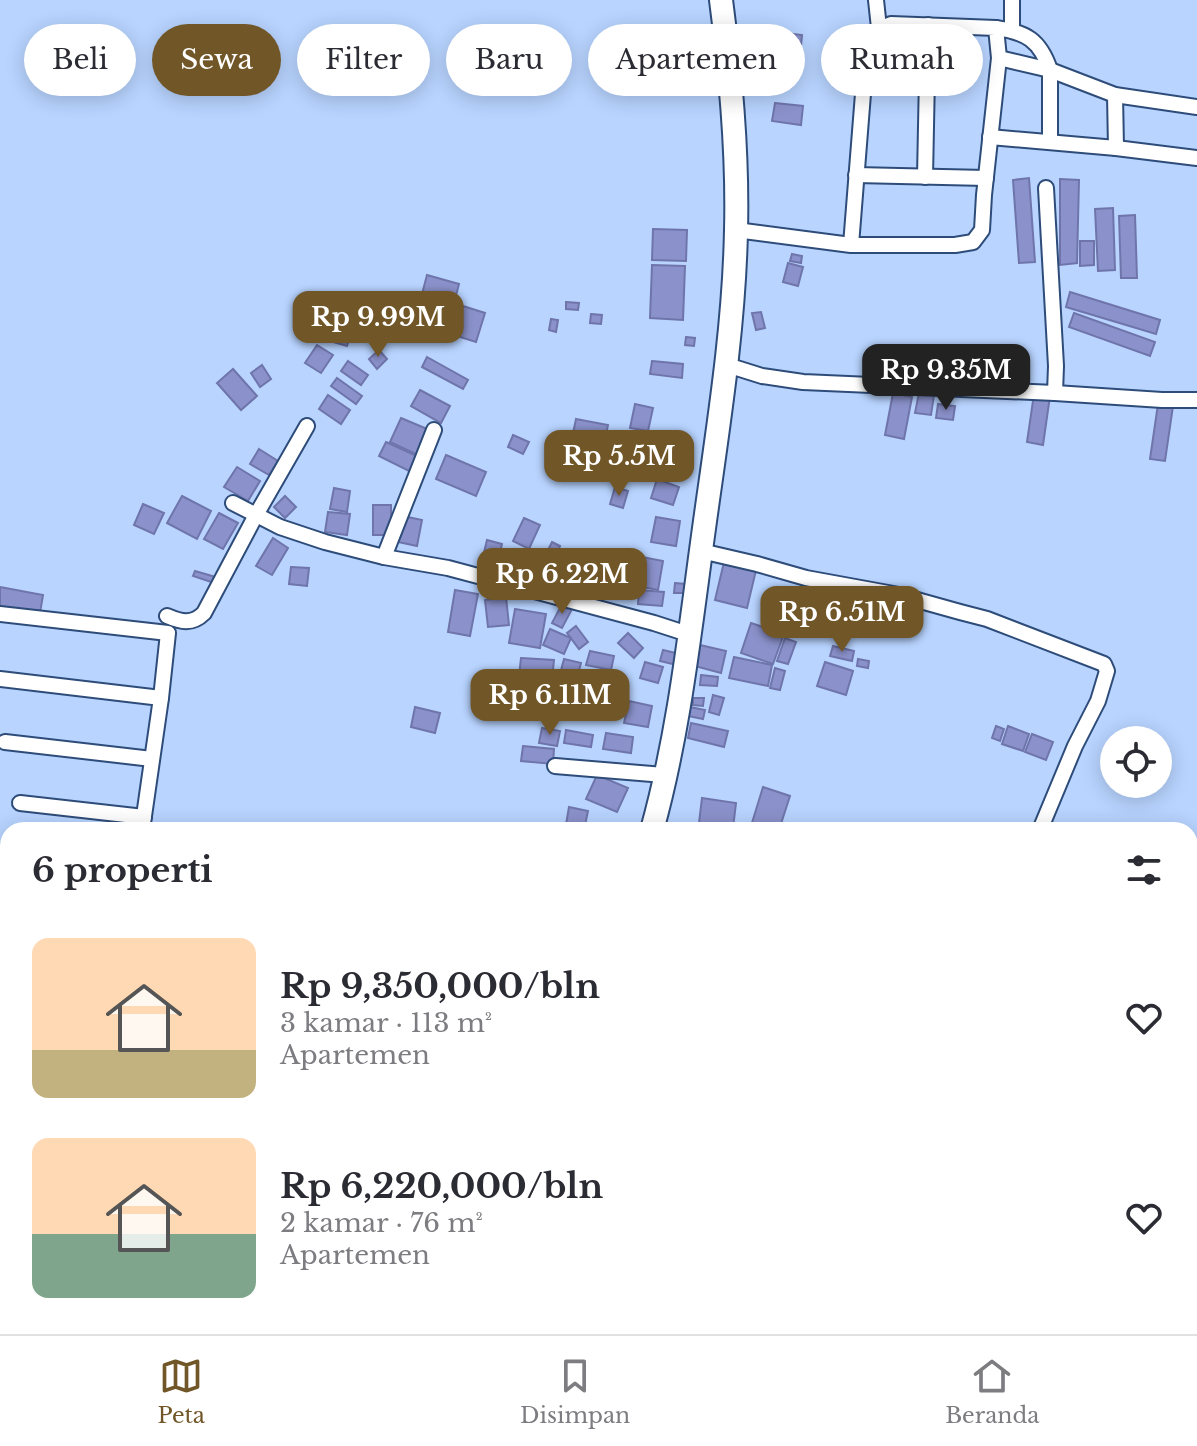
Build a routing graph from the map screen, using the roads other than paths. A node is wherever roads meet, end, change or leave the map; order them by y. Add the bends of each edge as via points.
1 (721, 0) edge
2 (876, 0) edge
3 (1012, 0) edge
4 (879, 24) edge
5 (983, 28) edge
6 (1004, 29) junction
7 (999, 58) junction
8 (1050, 70) junction
9 (1115, 95) junction
10 (863, 96) edge
11 (927, 96) edge
12 (1197, 107) edge
13 (990, 137) junction
14 (1050, 141) junction
15 (1116, 148) junction
16 (1197, 158) edge
17 (856, 175) junction
18 (925, 177) junction
19 (986, 178) junction
20 (1046, 188) dead end
21 (736, 230) junction
22 (851, 245) junction
23 (727, 365) junction
24 (1055, 393) junction
25 (1197, 400) edge
26 (307, 426) dead end
27 (434, 430) dead end
28 (233, 503) dead end
29 (256, 515) junction
30 (701, 551) junction
31 (384, 557) junction
32 (0, 614) edge
33 (167, 616) dead end
34 (688, 634) junction
35 (0, 670) edge
36 (0, 679) edge
37 (161, 693) junction
38 (5, 742) dead end
39 (152, 759) junction
40 (555, 766) dead end
41 (664, 775) junction
42 (20, 803) dead end
43 (137, 822) edge
44 (143, 822) edge
45 (654, 822) edge
46 (1043, 822) edge

1 - 21 main road via 730,72
2 - 4 street
3 - 6 street
5 - 6 street
6 - 7 street
6 - 8 street via 1036,43
7 - 8 street
7 - 13 street
8 - 9 street
8 - 14 street
9 - 12 street
9 - 15 street
10 - 17 street
11 - 18 street
13 - 14 street
13 - 19 street
14 - 15 street
15 - 16 street
17 - 18 street
17 - 22 street
18 - 19 street
19 - 22 street via 982,230 973,242
20 - 24 street
21 - 22 street
21 - 23 main road
23 - 24 street via 803,382
23 - 30 main road
24 - 25 street
26 - 29 street
27 - 31 street
28 - 29 street
29 - 31 street via 288,530
29 - 33 street via 204,613 189,622
30 - 34 main road
30 - 46 street via 987,619 1104,664 1107,673 1098,701
31 - 34 street via 448,568
32 - 37 street via 168,633
34 - 41 main road
35 - 37 street
36 - 37 street
37 - 39 street
38 - 39 street
39 - 44 street
40 - 41 street
41 - 45 main road
42 - 43 street

